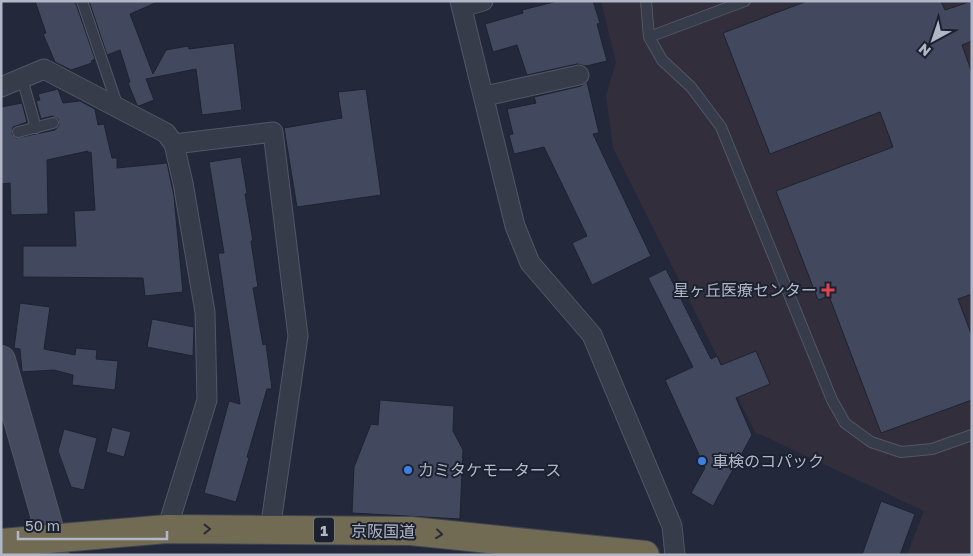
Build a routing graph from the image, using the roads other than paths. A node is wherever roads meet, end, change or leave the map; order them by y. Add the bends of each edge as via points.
1 (82, 1) edge
2 (483, 1) edge
3 (646, 1) edge
4 (745, 1) edge
5 (461, 4) edge
6 (649, 37) junction
7 (579, 75) dead end
8 (22, 78) junction
9 (1, 87) edge
10 (485, 96) junction
11 (118, 108) junction
12 (53, 124) dead end
13 (36, 128) junction
14 (18, 132) dead end
15 (174, 144) junction
16 (1, 360) edge
17 (972, 435) edge
18 (167, 529) junction
19 (270, 530) junction
20 (1, 543) edge
21 (53, 547) edge
22 (645, 555) edge
23 (675, 555) edge

1 - 11 lane
2 - 5 street
3 - 6 lane
4 - 6 lane
5 - 10 street
6 - 17 lane via 662,60 691,87 721,128 832,400 845,423 871,442 901,452 932,449
7 - 10 street
8 - 9 street
8 - 11 street via 44,69
8 - 13 lane
10 - 23 street via 515,226 530,263 592,335 672,526
11 - 15 street via 166,133
12 - 13 lane
13 - 14 lane
15 - 18 street via 205,312 207,400
15 - 19 street via 273,132 298,336
16 - 21 street
18 -> 19 highway, 京阪国道 / 1
18 - 21 highway, 京阪国道 / 1
19 -> 22 highway, 京阪国道 / 1 via 411,531
20 - 21 highway, 京阪国道 / 1

